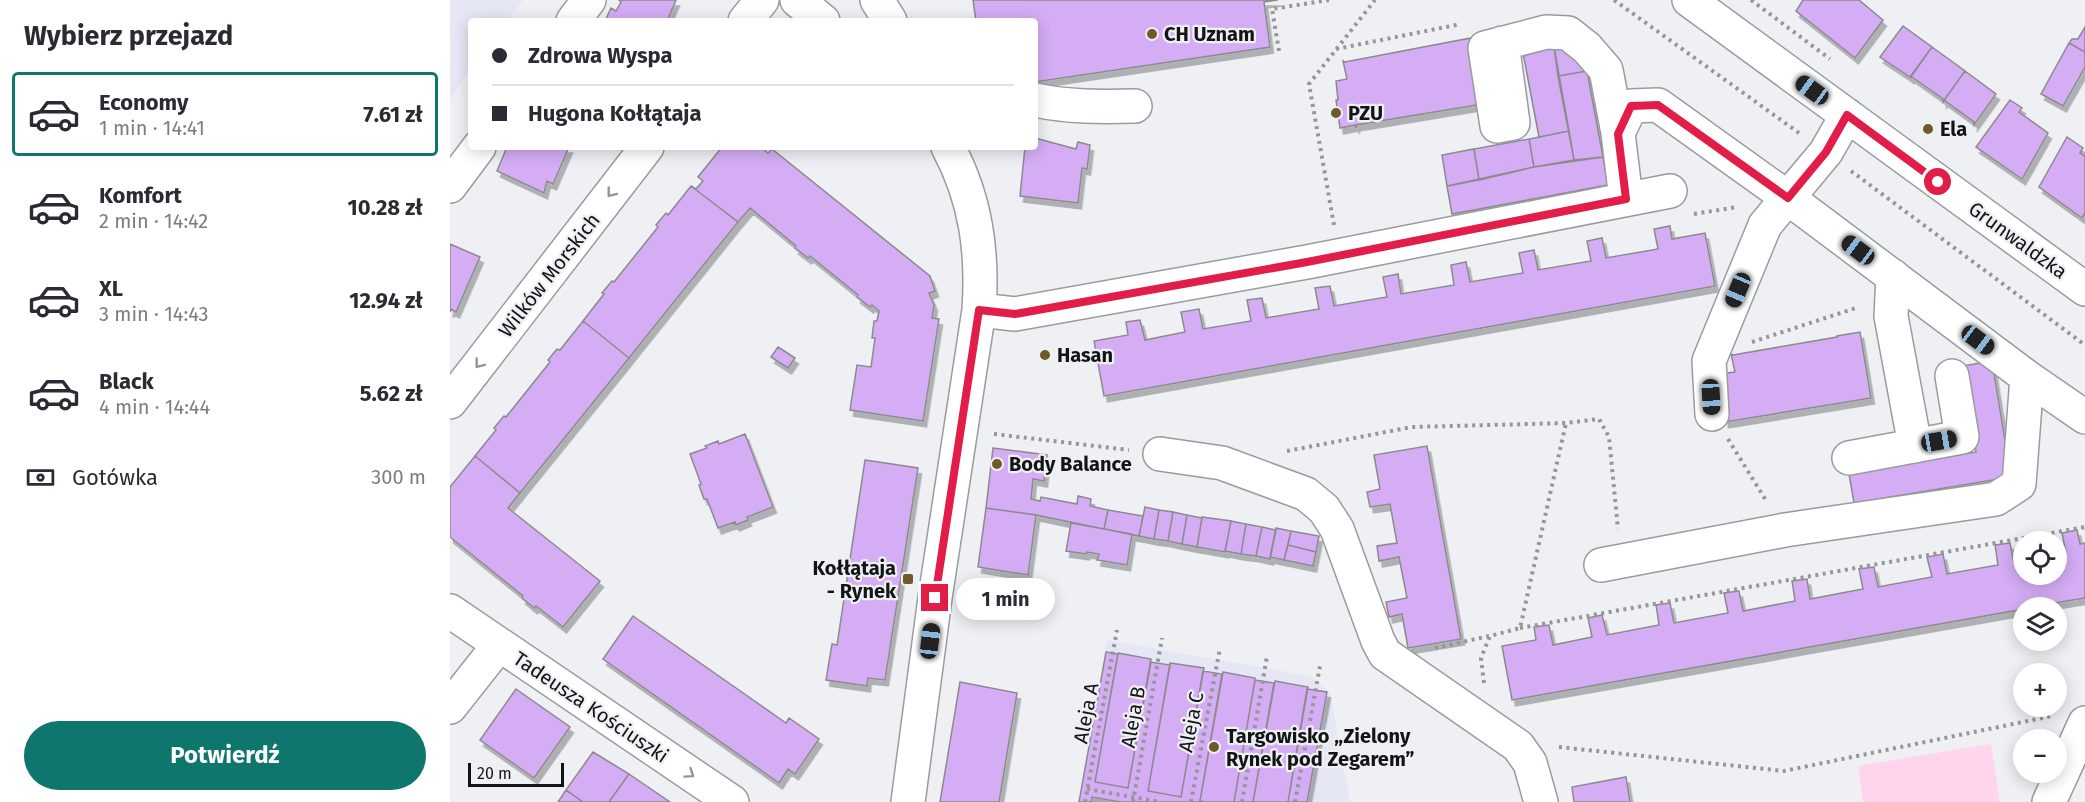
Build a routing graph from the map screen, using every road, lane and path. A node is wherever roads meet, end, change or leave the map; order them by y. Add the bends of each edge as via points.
1 (589, 0) edge
2 (762, 0) edge
3 (796, 0) edge
4 (824, 0) edge
5 (877, 0) edge
6 (1329, 0) edge
7 (1375, 0) edge
8 (1689, 0) edge
9 (575, 18) edge
10 (747, 18) edge
11 (819, 18) edge
12 (830, 18) edge
13 (888, 18) edge
14 (1473, 22) dead end
15 (1502, 43) dead end
16 (1335, 50) junction
17 (1279, 51) dead end
18 (1038, 101) edge
19 (1135, 106) dead end
20 (1847, 115) junction
21 (1618, 134) junction
22 (477, 150) edge
23 (645, 150) edge
24 (950, 150) edge
25 (450, 186) edge
26 (1788, 198) junction
27 (1626, 199) junction
28 (1676, 203) joint
29 (1339, 255) junction
30 (1892, 287) junction
31 (2085, 289) edge
32 (979, 310) junction
33 (1711, 355) junction
34 (1952, 376) dead end
35 (2027, 377) junction
36 (450, 402) edge
37 (1712, 414) joint
38 (2085, 417) edge
39 (1566, 423) junction
40 (960, 429) junction
41 (1915, 446) junction
42 (1278, 452) dead end
43 (1160, 454) joint
44 (1849, 458) dead end
45 (2085, 527) edge
46 (1785, 530) junction
47 (1611, 563) joint
48 (450, 611) edge
49 (1520, 628) junction
50 (1117, 630) dead end
51 (1490, 636) junction
52 (1162, 638) dead end
53 (499, 645) junction
54 (1220, 648) dead end
55 (1267, 656) dead end
56 (1389, 657) junction
57 (1320, 666) dead end
58 (450, 707) edge
59 (2073, 718) edge
60 (1490, 726) junction
61 (1518, 746) junction
62 (1087, 789) junction
63 (1133, 800) edge
64 (732, 802) edge
65 (908, 802) edge
66 (1085, 802) edge
67 (1161, 802) edge
68 (1191, 802) edge
69 (1242, 802) edge
70 (1295, 802) edge
71 (1541, 802) edge
72 (2049, 802) edge

1 - 9 street
2 - 10 street
3 - 11 street
4 - 12 street
5 - 13 street
6 - 17 path via 1272,9
7 - 16 path
8 - 20 street, Grunwaldzka
14 - 16 path
15 - 21 street via 1546,32 1568,33 1606,70
16 - 29 path via 1309,84
18 - 19 street
20 - 26 street via 1826,152
20 - 31 street, Grunwaldzka
21 - 26 street via 1631,106 1658,105
21 - 27 street
22 - 25 street
23 -> 36 street, Wilków Morskich
24 - 32 street via 972,203 979,252
26 - 28 path
26 - 30 street
26 - 33 street via 1765,225
27 - 28 street
27 - 29 street
29 - 32 street via 1015,314
30 - 33 path
30 - 35 street
30 - 41 street via 1891,316
32 - 40 street
33 - 37 street via 1708,361
34 - 41 street via 1962,437
35 - 38 street
35 - 46 street via 2019,484 1996,499
37 - 46 path
39 - 42 path via 1412,427
39 - 47 path via 1599,419 1609,437
39 - 49 path
40 - 43 path
40 - 65 street
41 - 44 street
43 - 56 street via 1222,463 1306,494 1324,509 1337,529 1378,641
45 - 49 path
46 - 47 street
48 - 53 street, Tadeusza Kościuszki
49 - 51 path
50 - 62 path, Aleja A
51 - 56 path
51 - 60 path via 1481,658
52 - 63 path, Aleja B
53 - 58 street
53 -> 64 street, Tadeusza Kościuszki
54 - 68 path, Aleja C
55 - 69 path
56 - 60 street
57 - 70 path
59 - 61 path via 1784,771 1540,745
59 - 72 street
60 - 61 street
61 - 71 street via 1530,763
62 - 63 path
62 - 66 path, Aleja A
63 - 67 path

